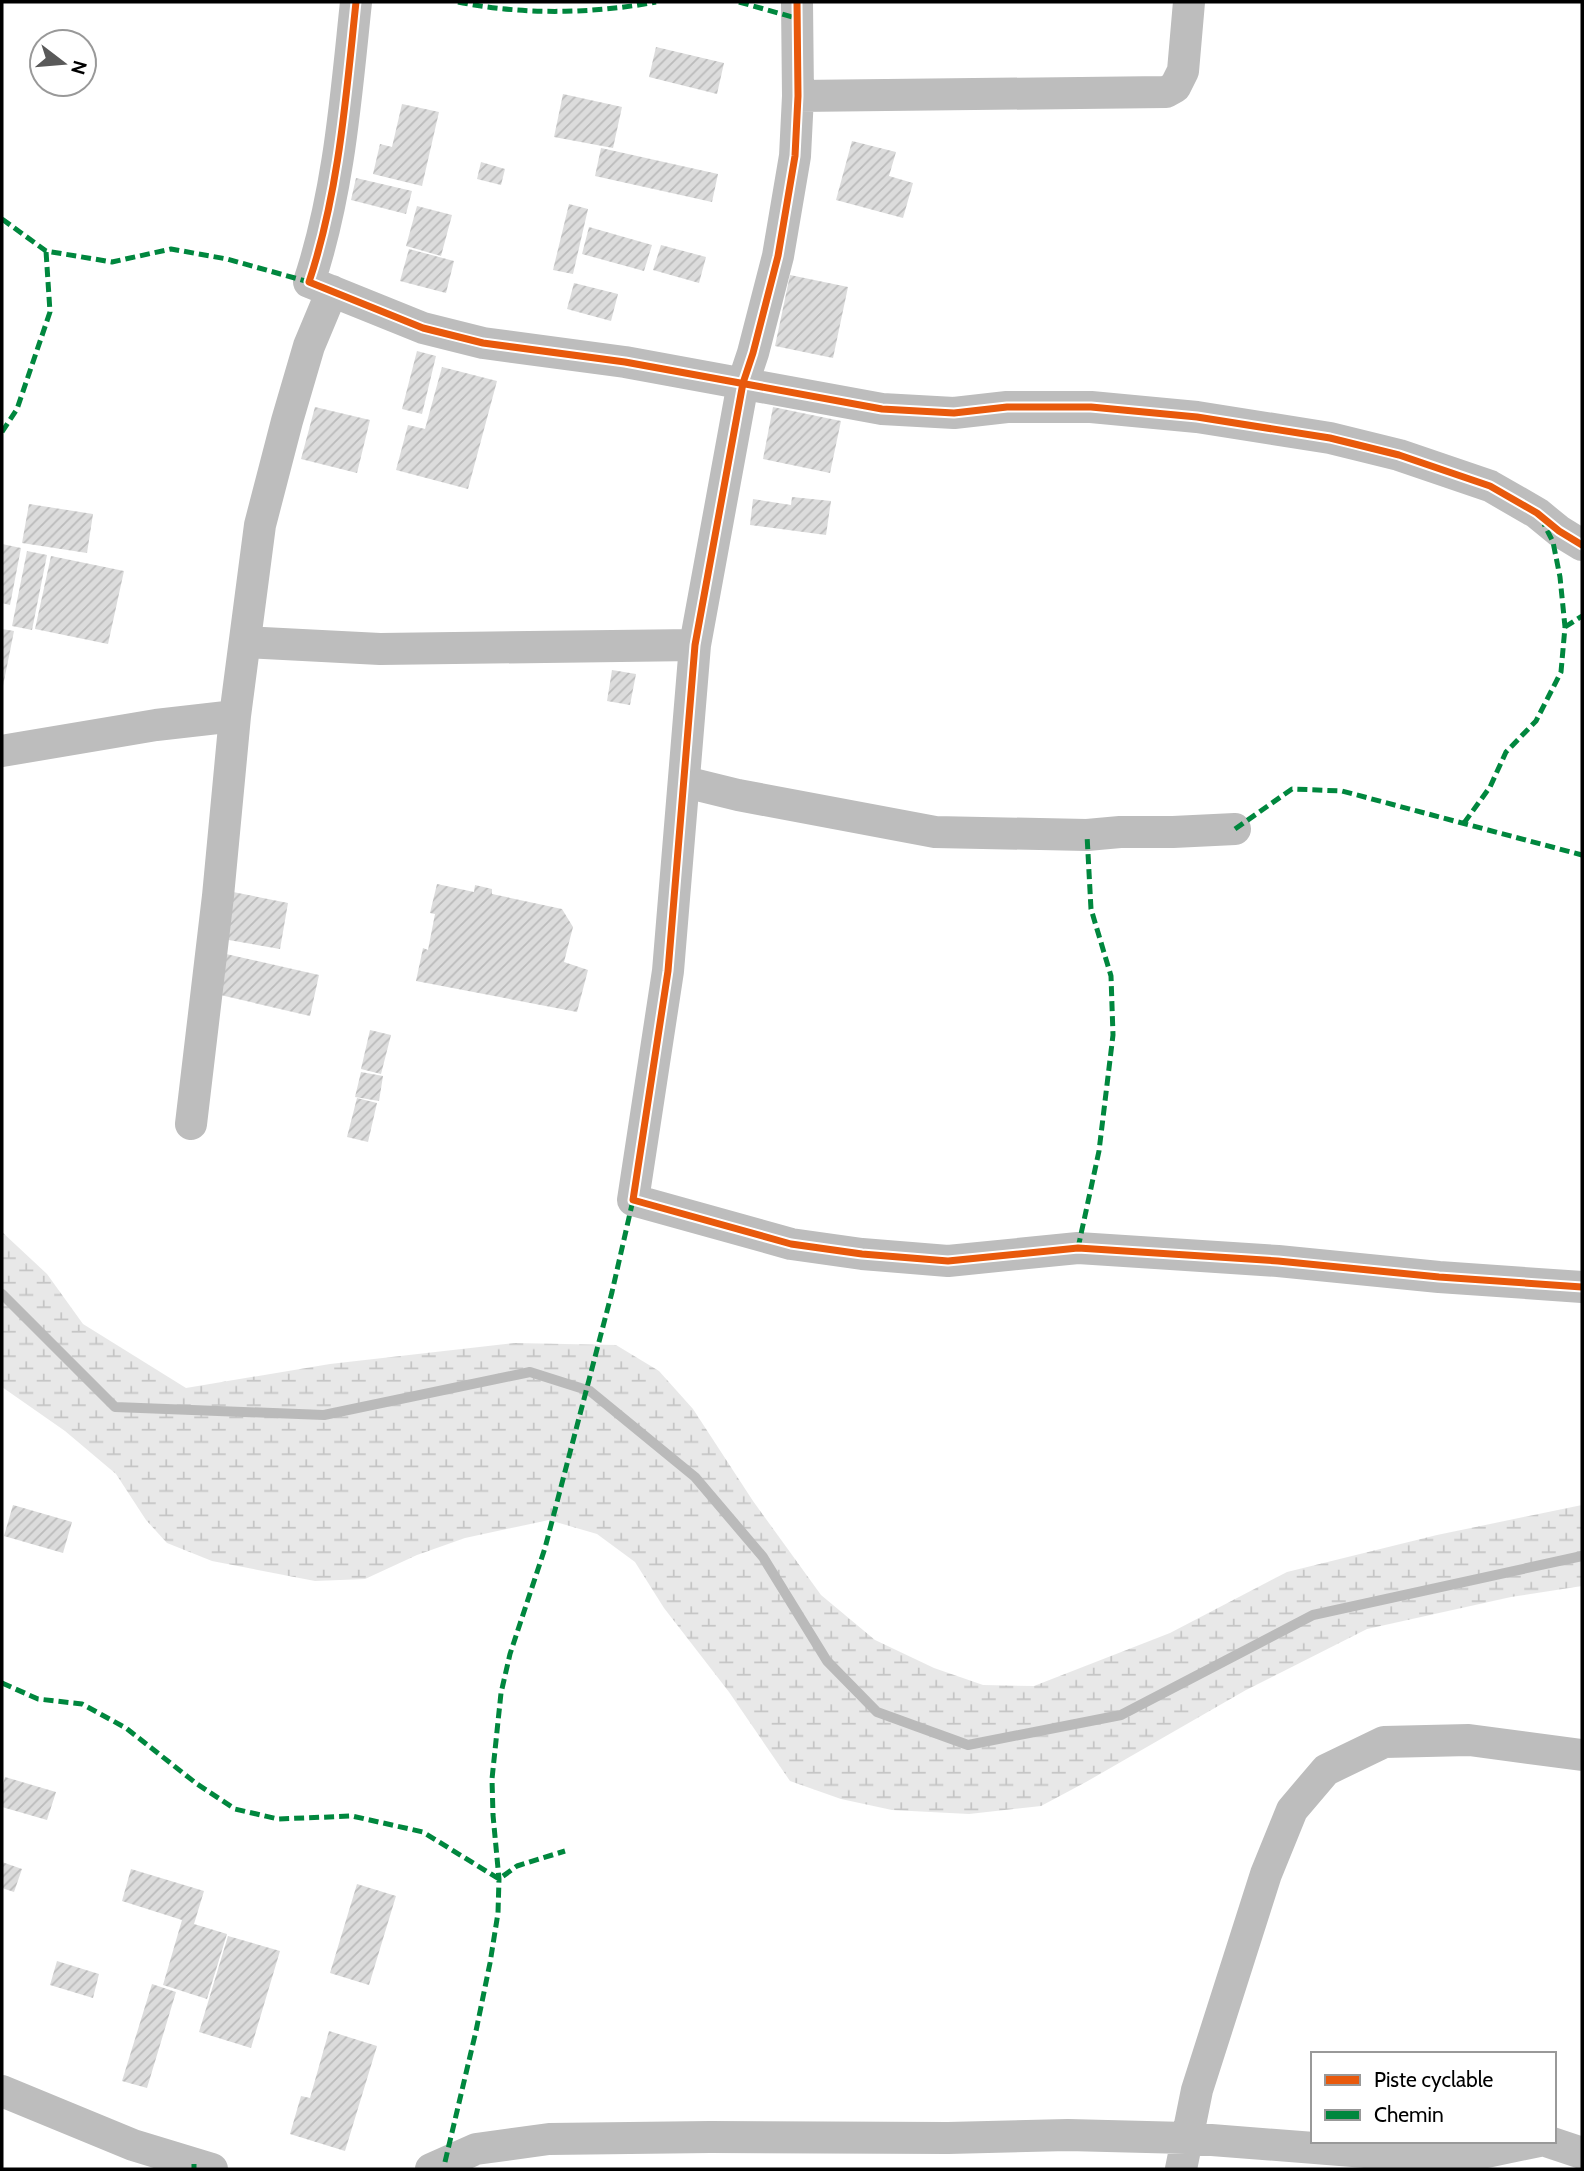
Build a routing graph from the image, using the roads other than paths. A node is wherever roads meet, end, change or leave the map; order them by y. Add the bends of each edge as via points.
1 (356, 2) edge
2 (797, 2) edge
3 (1189, 2) edge
4 (798, 96) junction
5 (332, 291) junction
6 (743, 383) junction
7 (1582, 545) edge
8 (246, 642) junction
9 (695, 645) junction
10 (235, 716) junction
11 (2, 751) edge
12 (685, 782) junction
13 (1235, 829) dead end
14 (191, 1124) dead end
15 (1582, 1287) edge
16 (1582, 1755) edge
17 (2, 2091) edge
18 (1186, 2137) junction
19 (1529, 2143) edge
20 (1552, 2143) edge
21 (1582, 2153) edge
22 (440, 2167) edge
23 (212, 2169) edge
24 (1181, 2169) edge

1 - 5 street via 332,194 309,282
2 - 4 street
3 - 4 street via 1182,71 1175,87 1166,92
4 - 6 street via 795,156 778,256
5 - 6 street via 423,328 482,343
5 - 8 street via 309,346 260,525
6 - 7 street via 882,409 954,413 1007,407 1091,407 1197,417 1330,438 1399,455 1490,486
6 - 9 street
8 - 9 street via 380,649
8 - 10 street
9 - 12 street
10 - 11 street
10 - 14 street
12 - 13 street via 935,832 1087,835
12 - 15 street via 668,971 633,1200 791,1244 862,1254 948,1261 1078,1248
16 - 18 street via 1469,1741 1384,1742 1326,1770 1292,1810 1266,1874
17 - 23 street via 133,2145
18 - 19 street via 1378,2152 1486,2152
18 - 22 street via 549,2139 476,2149
18 - 24 street
20 - 21 street

